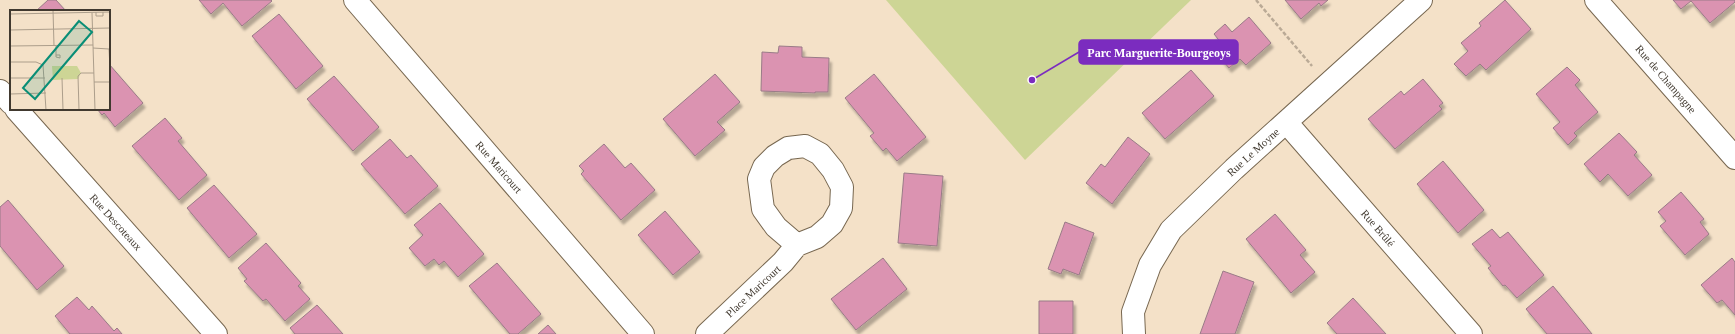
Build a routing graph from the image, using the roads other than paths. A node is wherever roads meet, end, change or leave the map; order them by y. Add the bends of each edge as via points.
1 (355, 0) edge
2 (1421, 0) edge
3 (1596, 0) edge
4 (0, 91) edge
5 (10, 102) edge
6 (17, 110) edge
7 (1286, 122) junction
8 (1735, 158) edge
9 (797, 245) junction
10 (216, 334) edge
11 (643, 334) edge
12 (707, 334) edge
13 (1134, 334) edge
14 (1471, 334) edge

1 - 11 street, Rue Maricourt
2 - 7 street, Rue Le Moyne
3 - 8 street, Rue de Champagne
4 - 5 street
6 - 10 street, Rue Descoteaux
7 - 13 street, Rue Le Moyne via 1171,230 1150,265 1133,312
7 - 14 street, Rue Brûlé
9 - 9 street, Place Maricourt via 776,228 763,209 759,179 764,167 775,156 788,148 805,146 820,154 834,170 842,187 841,208 832,224 816,237
9 - 12 street, Place Maricourt via 783,262

